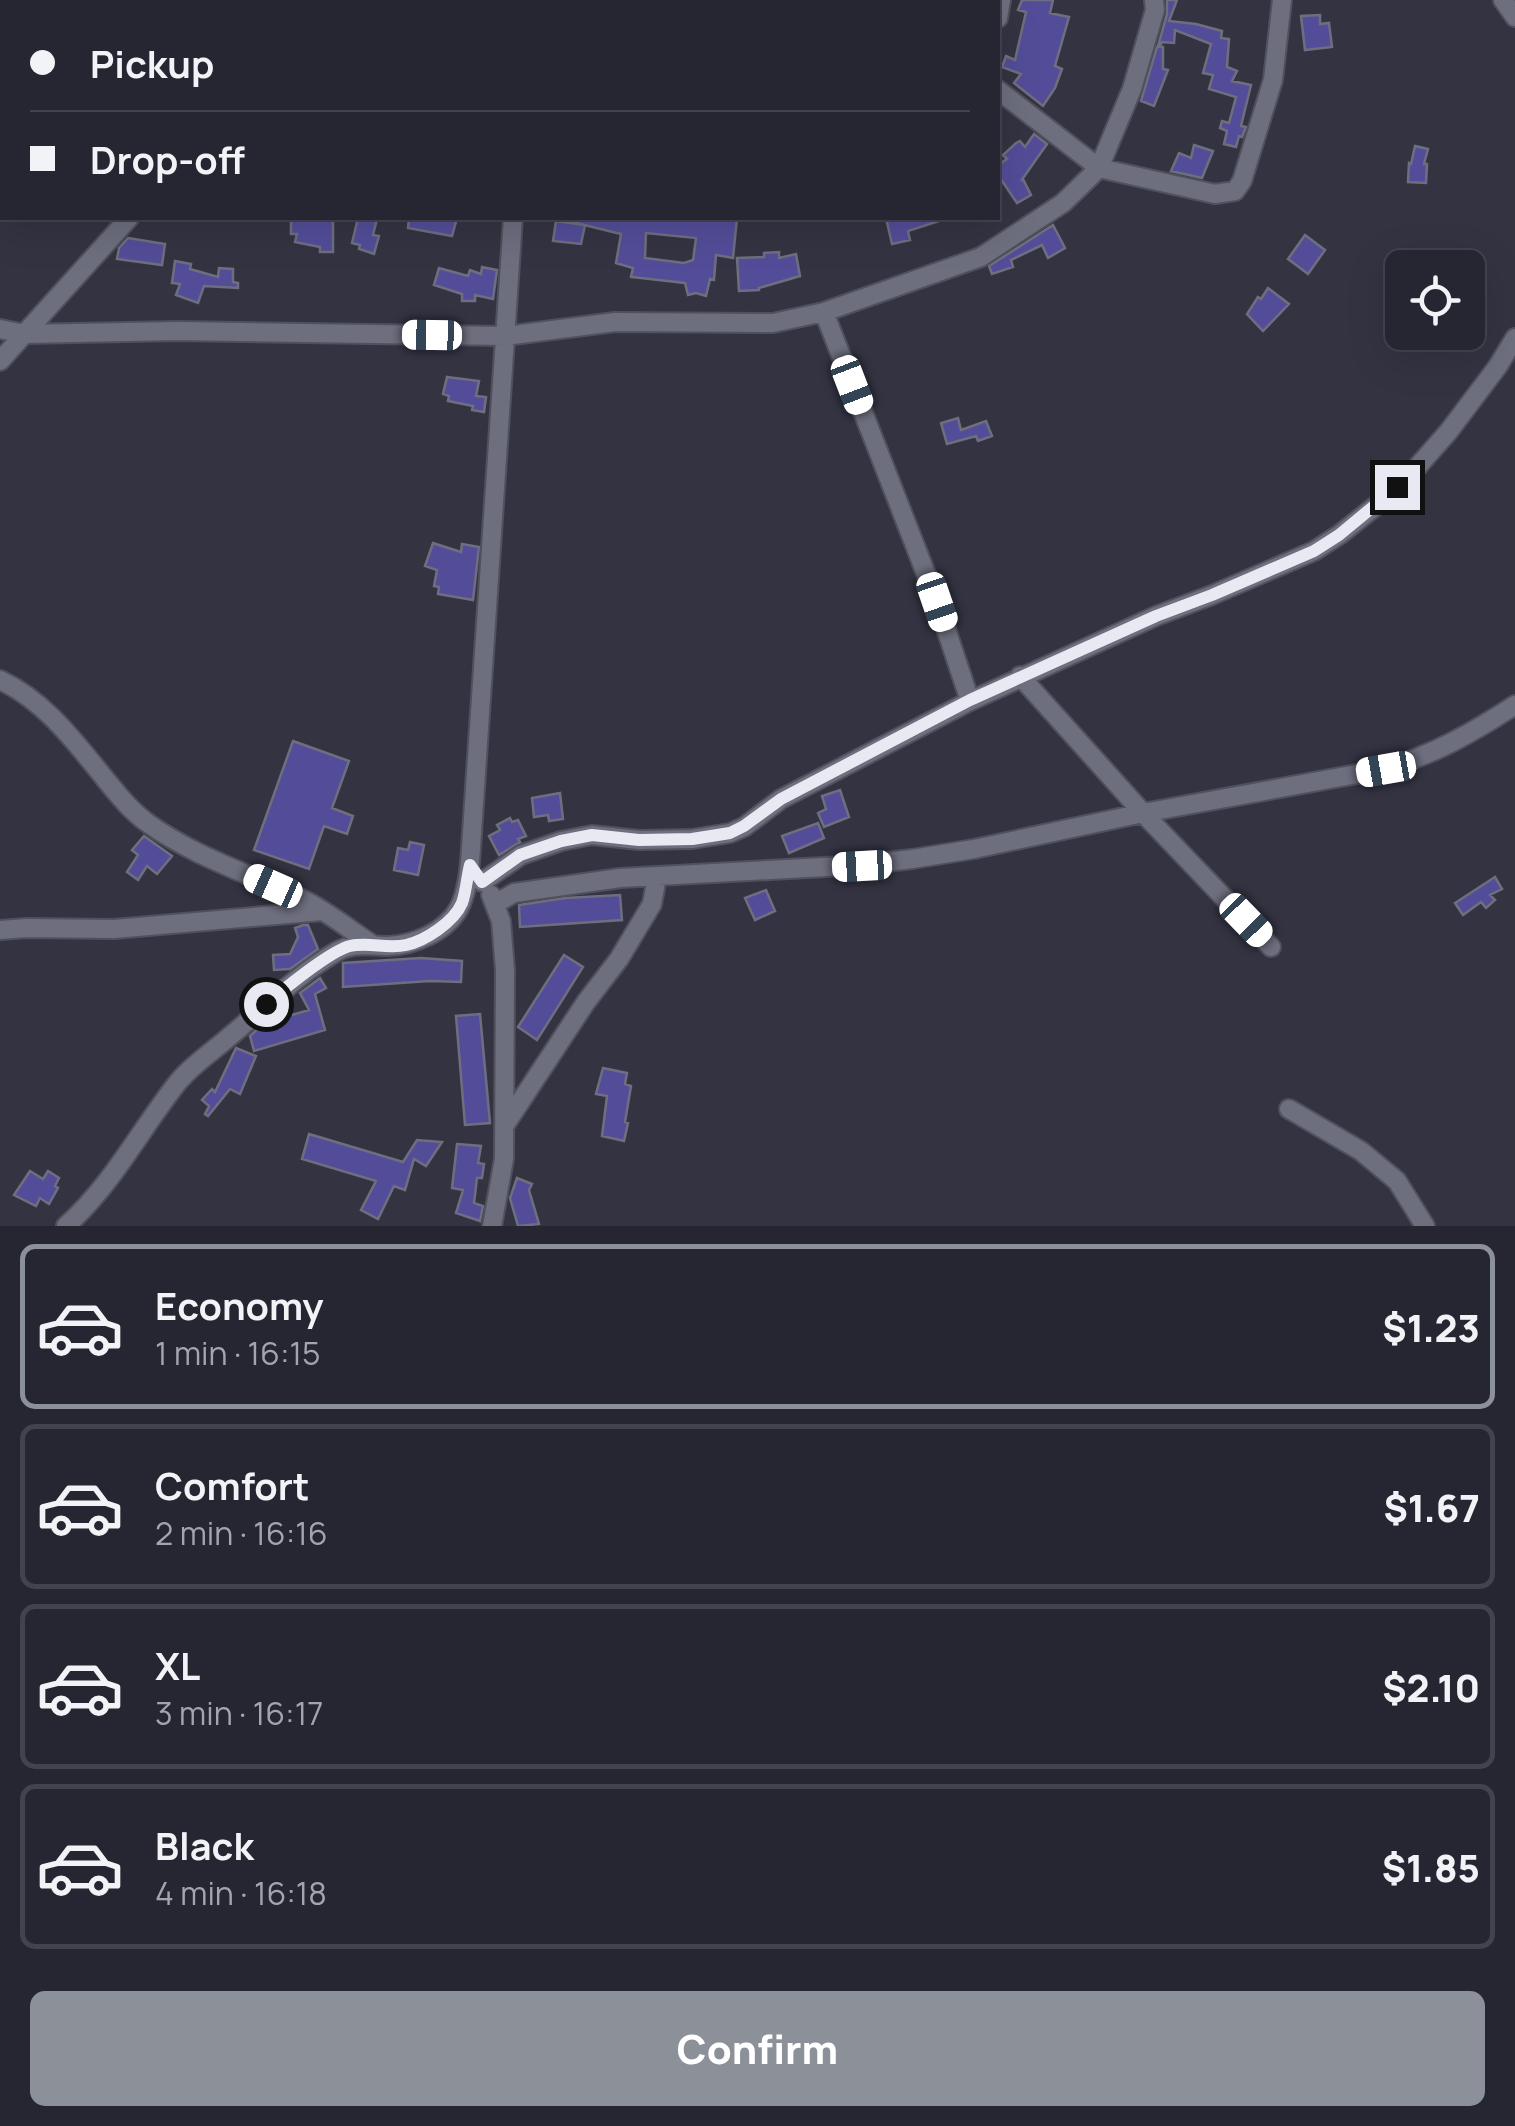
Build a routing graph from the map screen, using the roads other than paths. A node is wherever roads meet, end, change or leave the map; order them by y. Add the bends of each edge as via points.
1 (1154, 0) edge
2 (1282, 0) edge
3 (1502, 0) edge
4 (1515, 17) edge
5 (1000, 92) edge
6 (1099, 168) junction
7 (128, 220) edge
8 (513, 220) edge
9 (824, 312) junction
10 (0, 329) edge
11 (24, 334) junction
12 (504, 336) junction
13 (1515, 338) edge
14 (0, 361) edge
15 (1020, 676) junction
16 (0, 680) edge
17 (970, 700) junction
18 (1515, 706) edge
19 (1143, 813) junction
20 (470, 865) junction
21 (657, 877) junction
22 (482, 882) junction
23 (495, 904) junction
24 (322, 911) junction
25 (0, 930) edge
26 (374, 946) junction
27 (1271, 947) dead end
28 (1288, 1109) dead end
29 (505, 1125) junction
30 (66, 1226) edge
31 (492, 1226) edge
32 (1425, 1226) edge

1 - 6 street via 1132,89
2 - 6 street via 1272,80 1235,191 1216,194
3 - 4 street
5 - 6 street
6 - 9 street via 1063,203 981,257
7 - 11 street
8 - 12 street
9 - 12 street via 773,323 615,322
9 - 17 street
10 - 11 street
11 - 12 street
11 - 14 street
12 - 20 street
13 - 15 street via 1424,459 1339,535
15 - 17 street
15 - 19 street
16 - 24 street via 38,704 148,824
17 - 22 street via 781,799 730,833 561,841 520,855
18 - 19 street via 1403,764
19 - 21 street via 862,866
19 - 27 street
20 - 22 street
20 - 26 street via 454,916 418,941
21 - 23 street via 545,887
21 - 29 street via 636,932
22 - 23 street
23 - 29 street via 505,970
24 - 25 street via 114,930
24 - 26 street
26 - 30 street via 337,951 204,1056 104,1188
28 - 32 street via 1361,1151 1396,1181
29 - 31 street

